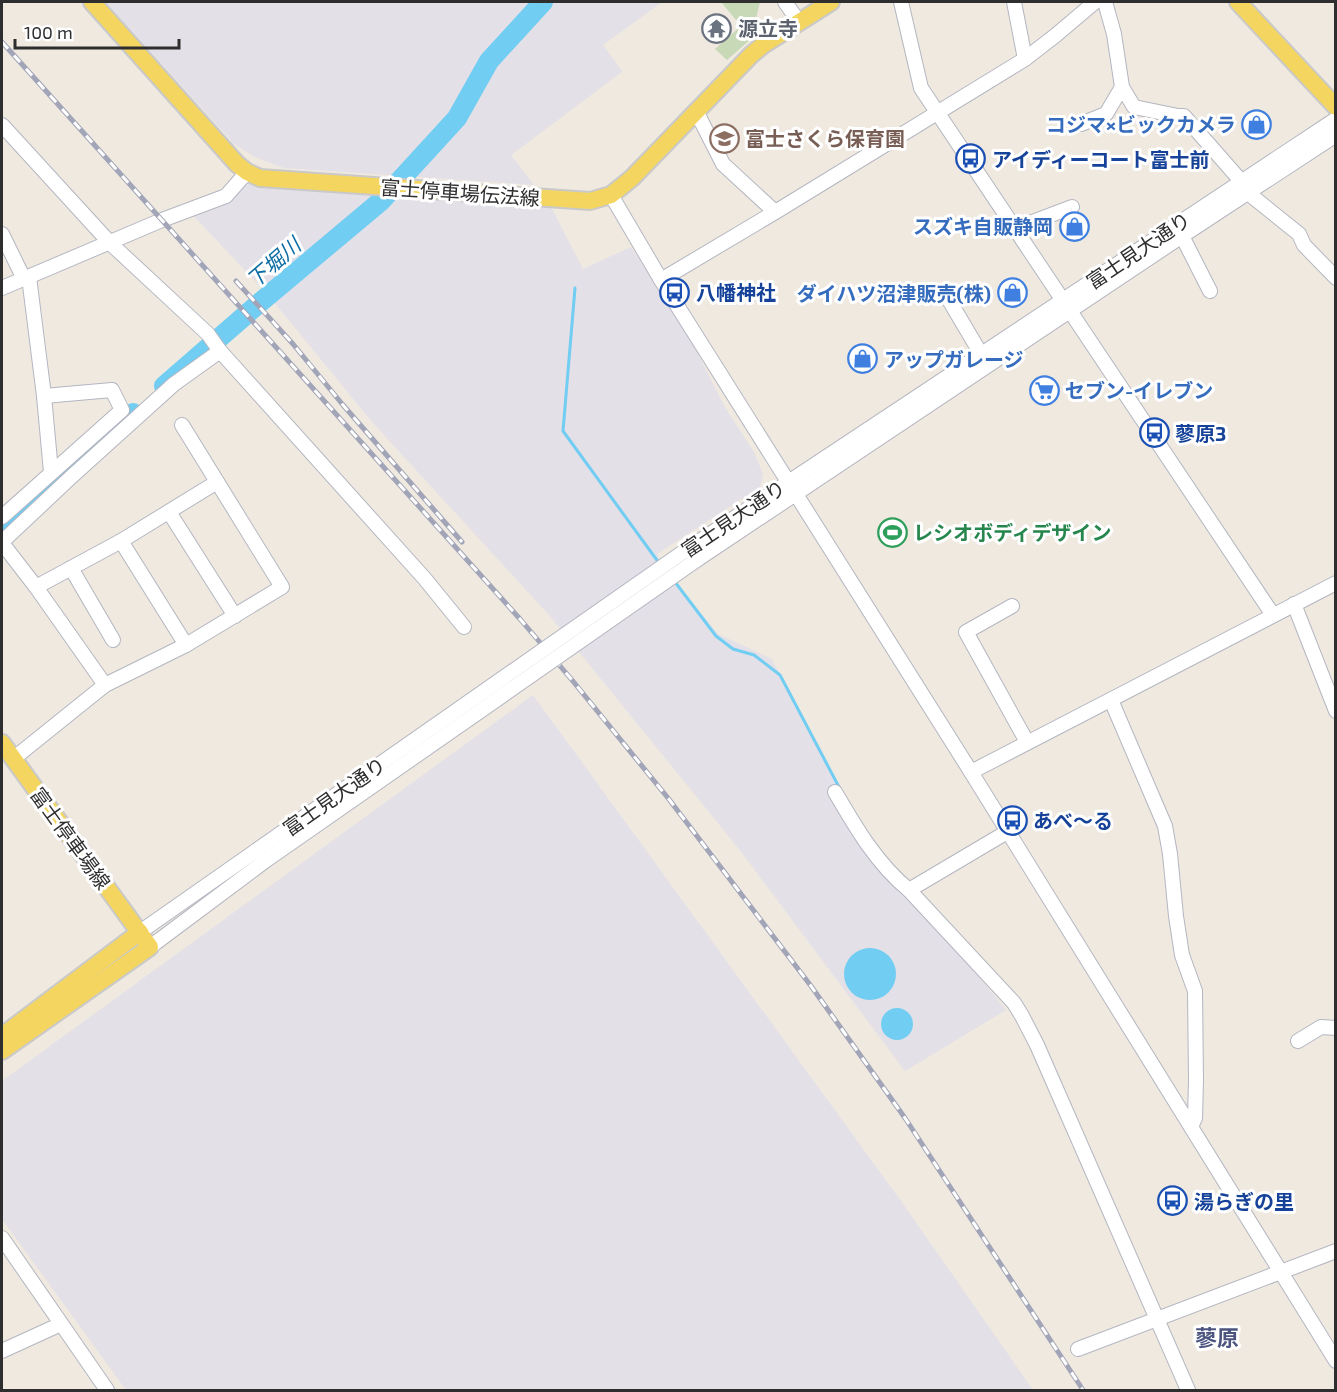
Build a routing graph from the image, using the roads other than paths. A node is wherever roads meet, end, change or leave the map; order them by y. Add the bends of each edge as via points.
1 (92, 2) edge
2 (785, 2) edge
3 (831, 2) edge
4 (901, 2) edge
5 (1014, 2) edge
6 (1095, 2) edge
7 (1105, 2) edge
8 (1238, 2) edge
9 (799, 21) junction
10 (1025, 59) junction
11 (1122, 87) junction
12 (1335, 107) edge
13 (696, 111) junction
14 (937, 112) junction
15 (1335, 119) edge
16 (1081, 124) dead end
17 (2, 125) edge
18 (1335, 135) edge
19 (247, 172) junction
20 (1245, 187) junction
21 (611, 195) junction
22 (1072, 207) dead end
23 (775, 212) junction
24 (1014, 229) junction
25 (2, 234) edge
26 (1182, 236) junction
27 (110, 243) junction
28 (27, 278) junction
29 (1335, 278) edge
30 (662, 280) junction
31 (2, 288) edge
32 (1210, 291) dead end
33 (948, 300) dead end
34 (1066, 306) junction
35 (219, 350) junction
36 (981, 354) junction
37 (44, 396) junction
38 (182, 425) dead end
39 (51, 472) junction
40 (788, 481) junction
41 (217, 482) junction
42 (796, 495) junction
43 (169, 512) junction
44 (2, 517) edge
45 (121, 541) junction
46 (2, 543) edge
47 (71, 568) junction
48 (1335, 583) edge
49 (36, 587) junction
50 (1294, 604) junction
51 (1012, 606) dead end
52 (1273, 615) junction
53 (235, 616) junction
54 (464, 627) dead end
55 (113, 640) dead end
56 (186, 645) junction
57 (105, 685) junction
58 (1111, 700) junction
59 (1335, 711) edge
60 (1027, 742) junction
61 (2, 743) edge
62 (13, 759) junction
63 (971, 772) junction
64 (835, 792) dead end
65 (1007, 832) junction
66 (261, 856) junction
67 (909, 890) junction
68 (140, 932) junction
69 (150, 947) junction
70 (1335, 1028) edge
71 (2, 1036) edge
72 (1298, 1041) dead end
73 (2, 1051) edge
74 (1191, 1127) junction
75 (2, 1238) edge
76 (1335, 1251) edge
77 (1281, 1272) junction
78 (1156, 1320) junction
79 (61, 1324) junction
80 (1078, 1349) dead end
81 (2, 1351) edge
82 (1335, 1361) edge
83 (105, 1390) edge
84 (1188, 1390) edge

1 - 19 main road, 富士停車場伝法線
2 - 9 street
3 - 9 main road, 富士停車場伝法線
4 - 14 street via 921,88
5 - 10 street
6 - 10 street
7 - 11 street
8 - 12 main road
9 - 13 main road, 富士停車場伝法線 via 763,45
10 - 14 street
11 - 16 street via 1106,114
11 - 20 street via 1134,108 1184,116
13 - 21 main road, 富士停車場伝法線
13 - 23 street via 723,164
14 - 23 street
14 - 24 street
15 - 20 street, 富士見大通り
17 - 27 street
18 - 20 street, 富士見大通り
19 - 21 main road, 富士停車場伝法線 via 260,178 590,201
19 - 27 street via 226,196
20 - 26 street, 富士見大通り
20 - 29 street via 1299,234 1304,245
20 - 34 street, 富士見大通り
21 - 30 street
22 - 24 street
23 - 30 street
24 - 34 street
25 - 28 street
26 - 32 street
26 - 34 street, 富士見大通り
27 - 28 street
27 - 35 street via 208,334
28 - 31 street
28 - 37 street
30 - 40 street
33 - 36 street
34 - 36 street, 富士見大通り
34 - 42 street, 富士見大通り
34 - 52 street
35 - 46 street via 174,384
35 - 54 street
36 - 40 street, 富士見大通り
37 - 39 street
37 - 39 street via 112,390 122,410
38 - 41 street
39 - 44 street
40 - 42 street
40 - 66 street, 富士見大通り, bridge
41 - 43 street
41 - 53 street via 282,587
42 - 63 street
42 - 66 street, 富士見大通り, bridge
43 - 45 street
43 - 53 street
45 - 47 street
45 - 56 street
46 - 49 street
47 - 49 street
47 - 55 street
48 - 50 street
49 - 57 street
50 - 52 street
50 - 59 street
51 - 60 street via 966,632
52 - 58 street
53 - 56 street
56 - 57 street
57 - 62 street
58 - 60 street
58 - 74 street via 1165,826 1182,955 1195,991 1195,1108
60 - 63 street
61 - 62 main road, 富士停車場線
62 - 68 main road, 富士停車場線
63 - 65 street
64 - 67 street via 862,837 895,879
65 - 67 street
65 - 74 street
66 - 68 street, 富士見大通り
66 - 69 street, 富士見大通り
67 - 78 street via 1022,1016
68 - 69 main road, 富士停車場線
68 - 71 main road
69 - 73 main road
70 - 72 street via 1321,1027
74 - 77 street
75 - 79 street
76 - 77 street
77 - 78 street
77 - 82 street
78 - 80 street
78 - 84 street
79 - 81 street
79 - 83 street

